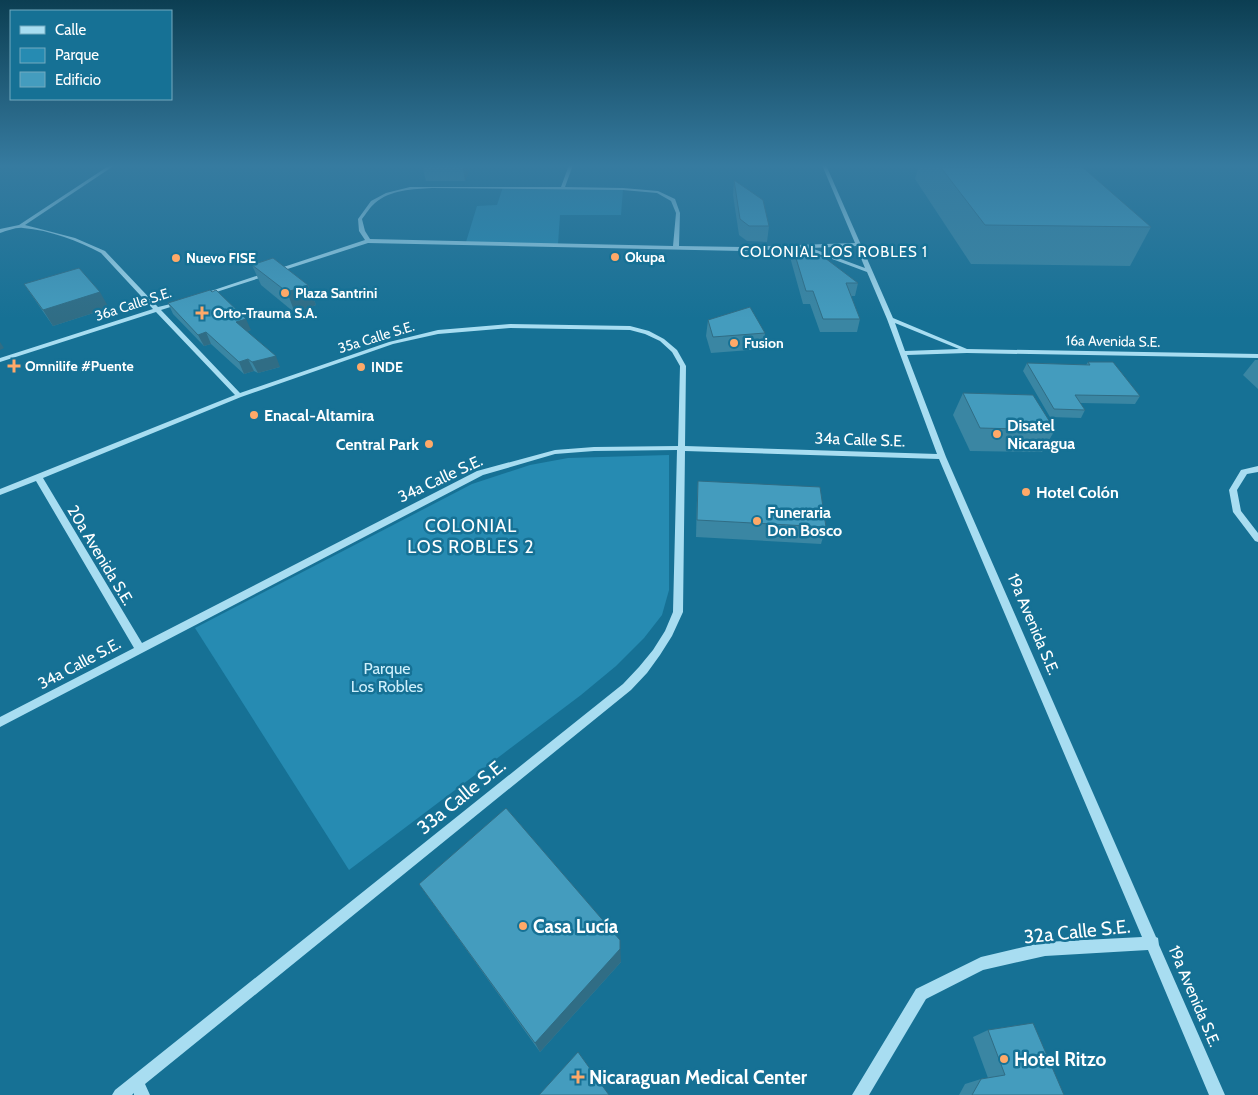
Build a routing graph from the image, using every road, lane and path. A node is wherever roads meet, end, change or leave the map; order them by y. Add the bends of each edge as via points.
1 (36, 216) edge
2 (362, 216) edge
3 (678, 216) edge
4 (845, 216) edge
5 (21, 226) junction
6 (0, 231) edge
7 (368, 241) junction
8 (857, 244) junction
9 (676, 246) junction
10 (808, 248) junction
11 (868, 271) junction
12 (202, 295) edge
13 (193, 298) edge
14 (156, 310) junction
15 (890, 319) junction
16 (967, 351) junction
17 (903, 354) junction
18 (1258, 356) edge
19 (0, 360) edge
20 (239, 396) junction
21 (680, 448) junction
22 (942, 457) junction
23 (1258, 469) edge
24 (38, 477) junction
25 (0, 492) edge
26 (1258, 539) edge
27 (139, 648) junction
28 (0, 722) edge
29 (1153, 943) junction
30 (140, 1088) edge
31 (120, 1095) edge
32 (860, 1095) edge
33 (1218, 1095) edge

1 - 5 street
2 - 7 street via 362,231
3 - 9 street
4 - 8 street, 19a Avenida S.E.
5 - 6 street
5 - 14 street via 51,232 103,252
7 - 9 street
7 - 12 street
8 - 10 street
8 - 11 street, 19a Avenida S.E.
9 - 10 street
10 - 11 street
11 - 15 street, 19a Avenida S.E.
13 - 14 street, 36a Calle S.E.
14 - 19 street, 36a Calle S.E.
14 - 20 street
15 - 16 street, 16a Avenida S.E.
15 - 17 street, 19a Avenida S.E.
16 - 17 street, 16a Avenida S.E.
16 - 18 street, 16a Avenida S.E.
17 - 22 street, 19a Avenida S.E.
20 - 21 street, 35a Calle S.E. via 391,343 438,332 510,326 630,328 647,331 679,355 683,366
20 - 24 street, 35a Calle S.E.
21 - 22 street, 34a Calle S.E.
21 - 27 street, 34a Calle S.E. via 555,452 480,473
21 - 30 street, 33a Calle S.E. via 678,612 667,639 643,672
22 - 29 street, 19a Avenida S.E.
23 - 26 street via 1244,472 1233,490 1237,512
24 - 25 street, 35a Calle S.E.
24 - 27 street, 20a Avenida S.E.
27 - 28 street, 34a Calle S.E.
29 - 32 street, 32a Calle S.E. via 1036,951 981,964 922,994
29 - 33 street, 19a Avenida S.E.
30 - 31 street, 33a Calle S.E.

